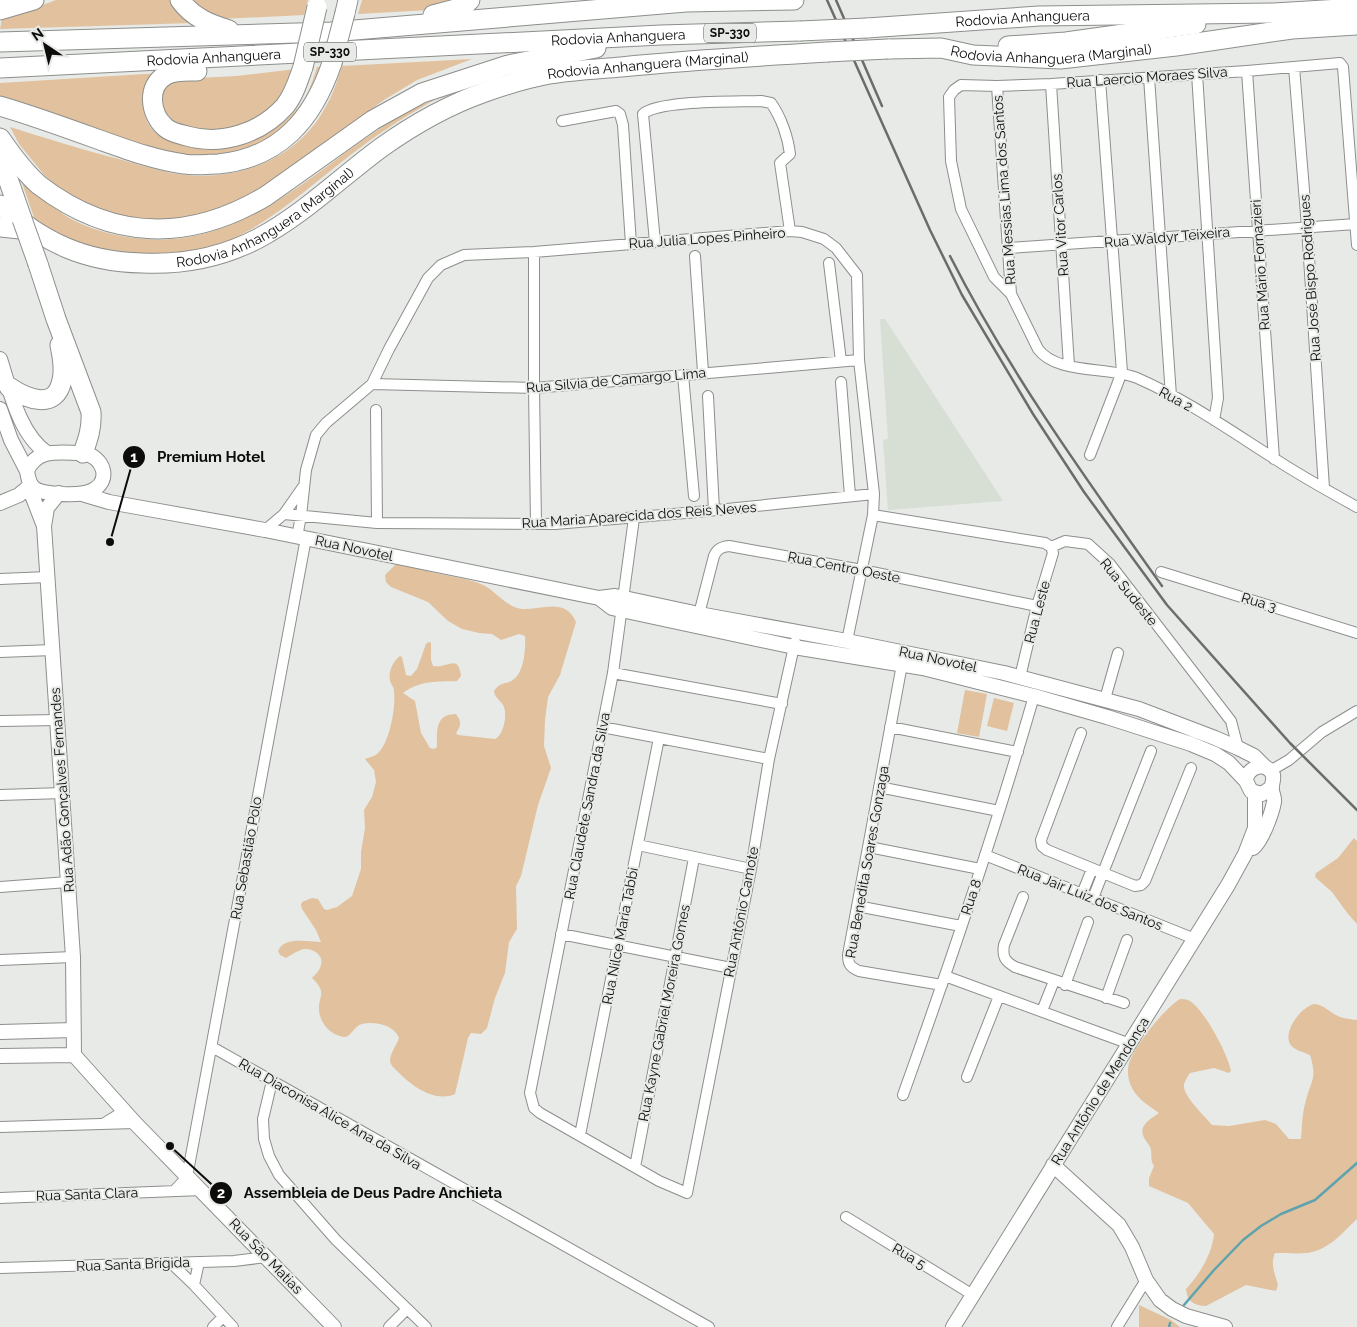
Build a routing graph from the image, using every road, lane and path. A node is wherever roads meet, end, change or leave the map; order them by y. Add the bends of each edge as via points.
1 (7, 0) edge
2 (34, 0) edge
3 (180, 0) edge
4 (470, 0) edge
5 (624, 0) edge
6 (789, 0) edge
7 (794, 0) edge
8 (0, 2) edge
9 (686, 2) junction
10 (318, 3) edge
11 (347, 7) edge
12 (1357, 8) edge
13 (0, 10) edge
14 (1274, 13) junction
15 (1357, 25) edge
16 (373, 29) junction
17 (240, 34) junction
18 (661, 35) junction
19 (0, 42) edge
20 (942, 48) junction
21 (328, 58) junction
22 (1294, 67) junction
23 (0, 68) edge
24 (1247, 71) junction
25 (1197, 74) junction
26 (1149, 77) junction
27 (1100, 80) junction
28 (1051, 84) junction
29 (997, 86) junction
30 (0, 106) edge
31 (0, 117) edge
32 (562, 121) dead end
33 (0, 138) edge
34 (111, 144) junction
35 (0, 156) edge
36 (0, 205) edge
37 (1356, 224) junction
38 (28, 226) junction
39 (0, 227) edge
40 (1307, 227) junction
41 (1257, 230) junction
42 (790, 231) junction
43 (1208, 234) junction
44 (1160, 238) junction
45 (655, 242) junction
46 (1111, 242) junction
47 (631, 244) junction
48 (1061, 245) junction
49 (1357, 245) edge
50 (1009, 248) junction
51 (534, 252) junction
52 (695, 256) dead end
53 (829, 263) dead end
54 (1011, 294) junction
55 (56, 318) junction
56 (0, 359) edge
57 (859, 360) junction
58 (841, 361) junction
59 (1069, 366) junction
60 (703, 372) junction
61 (1122, 372) junction
62 (683, 375) junction
63 (840, 382) dead end
64 (372, 384) junction
65 (10, 387) junction
66 (534, 388) junction
67 (708, 396) dead end
68 (1172, 396) junction
69 (0, 409) edge
70 (376, 410) dead end
71 (1214, 420) junction
72 (47, 453) junction
73 (83, 453) junction
74 (1090, 455) dead end
75 (1274, 458) junction
76 (27, 471) junction
77 (104, 476) junction
78 (32, 486) junction
79 (304, 486) junction
80 (1324, 488) junction
81 (59, 493) junction
82 (82, 494) junction
83 (874, 494) junction
84 (694, 496) dead end
85 (850, 496) junction
86 (109, 502) junction
87 (0, 503) edge
88 (1357, 506) edge
89 (714, 510) junction
90 (284, 514) junction
91 (873, 515) junction
92 (301, 516) junction
93 (634, 518) junction
94 (377, 523) junction
95 (536, 524) junction
96 (44, 526) junction
97 (265, 530) junction
98 (301, 538) junction
99 (1051, 547) junction
100 (862, 570) junction
101 (1161, 572) dead end
102 (48, 578) junction
103 (0, 579) edge
104 (623, 604) junction
105 (1037, 606) junction
106 (699, 614) junction
107 (797, 632) junction
108 (1357, 633) edge
109 (847, 641) junction
110 (794, 647) junction
111 (53, 650) junction
112 (0, 652) edge
113 (1118, 653) dead end
114 (903, 658) junction
115 (613, 673) junction
116 (1020, 677) junction
117 (1056, 687) junction
118 (1034, 696) junction
119 (1105, 699) junction
120 (782, 704) junction
121 (1357, 711) edge
122 (58, 720) junction
123 (0, 721) edge
124 (602, 727) junction
125 (890, 727) junction
126 (1081, 733) dead end
127 (659, 738) junction
128 (1238, 748) junction
129 (1151, 751) dead end
130 (1018, 752) junction
131 (770, 759) junction
132 (1191, 768) dead end
133 (1270, 776) junction
134 (1246, 781) junction
135 (879, 787) junction
136 (63, 793) junction
137 (1255, 793) junction
138 (0, 795) edge
139 (999, 811) junction
140 (638, 845) junction
141 (868, 847) junction
142 (1245, 854) junction
143 (985, 855) junction
144 (694, 858) junction
145 (750, 869) junction
146 (980, 869) junction
147 (1092, 869) junction
148 (1103, 873) junction
149 (68, 882) junction
150 (0, 887) edge
151 (1082, 894) junction
152 (1023, 897) dead end
153 (1093, 898) junction
154 (857, 906) junction
155 (1088, 922) dead end
156 (962, 926) junction
157 (561, 934) junction
158 (1195, 939) junction
159 (1128, 940) dead end
160 (618, 945) junction
161 (73, 957) junction
162 (675, 958) junction
163 (0, 960) edge
164 (731, 968) junction
165 (943, 981) junction
166 (1054, 981) junction
167 (1065, 985) junction
168 (998, 996) junction
169 (1106, 998) junction
170 (1124, 1003) dead end
171 (1042, 1011) junction
172 (73, 1030) junction
173 (0, 1032) edge
174 (1130, 1044) junction
175 (212, 1047) junction
176 (74, 1055) junction
177 (0, 1056) edge
178 (967, 1077) dead end
179 (272, 1081) junction
180 (903, 1096) dead end
181 (124, 1111) junction
182 (135, 1123) junction
183 (103, 1124) junction
184 (0, 1127) edge
185 (580, 1135) junction
186 (1053, 1165) junction
187 (635, 1167) junction
188 (188, 1177) junction
189 (175, 1190) junction
190 (202, 1190) junction
191 (0, 1198) edge
192 (846, 1217) dead end
193 (267, 1257) junction
194 (199, 1262) junction
195 (171, 1263) junction
196 (0, 1268) edge
197 (1146, 1280) junction
198 (194, 1285) junction
199 (973, 1295) junction
200 (407, 1309) junction
201 (223, 1316) junction
202 (213, 1327) edge
203 (233, 1327) edge
204 (334, 1327) edge
205 (389, 1327) edge
206 (426, 1327) edge
207 (709, 1327) edge
208 (953, 1327) edge
209 (1117, 1327) edge
210 (1225, 1327) edge

1 - 8 highway
2 - 13 highway
3 - 17 highway via 187,10 206,23
4 - 16 highway via 463,7
5 - 9 highway
6 - 7 highway, Rodovia Anhanguera / SP-330
6 - 9 highway, Rodovia Anhanguera / SP-330
9 - 16 highway, Rodovia Anhanguera / SP-330
10 - 21 highway, bridge via 303,68 295,89 285,105 254,129 216,140 191,138 167,129 152,105 155,88 161,79 176,72 270,66
11 - 21 highway, bridge
12 - 14 highway, Rodovia Anhanguera / SP-330
14 - 18 highway, Rodovia Anhanguera / SP-330, bridge via 1039,16 867,28
14 - 20 highway via 1066,42
15 - 20 highway, Rodovia Anhanguera (Marginal) via 1292,29 1060,59 980,55
16 - 17 highway, Rodovia Anhanguera / SP-330
17 - 19 highway, Rodovia Anhanguera / SP-330
18 - 21 highway, Rodovia Anhanguera / SP-330
18 - 33 highway via 508,65 428,90 373,120 266,196 217,218 180,228 147,229 110,222 66,203 39,184
20 - 38 highway, Rodovia Anhanguera (Marginal), bridge via 662,62 550,74 486,92 431,116 383,146 260,238 202,259 154,264 98,259 62,246
21 - 23 highway, Rodovia Anhanguera / SP-330
21 - 34 highway via 316,101 301,123 279,143 254,156 230,162 185,165 140,155
22 - 24 street, Rua Laercio Moraes Silva
22 - 37 street, Rua Laercio Moraes Silva via 1340,63 1343,67
22 - 40 street, Rua José Bispo Rodrigues
24 - 25 street, Rua Laercio Moraes Silva
24 - 41 street, Rua Mário Fornazieri
25 - 26 street, Rua Laercio Moraes Silva
25 - 43 street
26 - 27 street, Rua Laercio Moraes Silva
26 - 44 street
27 - 28 street, Rua Laercio Moraes Silva
27 - 46 street
28 - 29 street, Rua Laercio Moraes Silva
28 - 48 street, Rua Vitor Carlos
29 - 50 street, Rua Messias Lima dos Santos
29 - 54 street, Rua Laercio Moraes Silva via 961,86 949,97 952,161 961,209 994,277
30 - 34 highway
31 - 34 highway via 82,141
32 - 47 street via 616,111 620,114
35 - 55 highway, bridge
36 - 38 highway, Rodovia Anhanguera (Marginal)
37 - 40 street, Rua Waldyr Teixeira
37 - 49 street
38 - 39 highway via 20,229
40 - 41 street, Rua Waldyr Teixeira
40 - 80 street, Rua José Bispo Rodrigues
41 - 43 street, Rua Waldyr Teixeira
41 - 75 street, Rua Mário Fornazieri
42 - 45 street, Rua Julia Lopes Pinheiro
42 - 45 street via 780,163 790,154 789,146 778,113 771,103 672,105 643,114
42 - 57 street, Rua Julia Lopes Pinheiro via 824,239 836,248 857,275
43 - 44 street, Rua Waldyr Teixeira
43 - 71 street via 1218,398
44 - 46 street, Rua Waldyr Teixeira
44 - 68 street
45 - 47 street, Rua Julia Lopes Pinheiro
46 - 48 street, Rua Waldyr Teixeira
46 - 61 street
47 - 51 street, Rua Julia Lopes Pinheiro
48 - 50 street, Rua Waldyr Teixeira
48 - 59 street, Rua Vitor Carlos
50 - 54 street, Rua Messias Lima dos Santos
51 - 64 street, Rua Julia Lopes Pinheiro via 464,255 441,265 424,286
51 - 66 street
52 - 60 street
53 - 58 street
54 - 59 street, Rua 2 via 1042,355
55 - 65 highway via 63,362 62,380 55,395 36,400
55 - 73 highway via 91,412 92,425
56 - 65 street
57 - 58 street, Rua Silvia de Camargo Lima
57 - 83 street, Rua Julia Lopes Pinheiro
58 - 60 street, Rua Silvia de Camargo Lima
59 - 61 street, Rua 2
60 - 62 street, Rua Silvia de Camargo Lima
61 - 68 street, Rua 2
61 - 74 street
62 - 66 street, Rua Silvia de Camargo Lima
62 - 84 street
63 - 85 street
64 - 66 street, Rua Silvia de Camargo Lima
64 - 79 street, Rua Julia Lopes Pinheiro via 316,435
65 - 72 street via 26,431
66 - 95 street
67 - 89 street
68 - 71 street, Rua 2
69 - 76 street
70 - 94 street
71 - 75 street, Rua 2
72 - 73 street
72 - 76 street via 30,462
73 - 77 street via 96,459
75 - 80 street, Rua 2
76 - 78 street, Rua Adão Gonçalves Fernandes
77 - 82 street via 98,487
77 - 86 street
78 - 81 street, Rua Novotel via 47,493
78 - 87 street via 11,500
78 - 96 street, Rua Adão Gonçalves Fernandes via 32,496
79 - 90 street, Rua Julia Lopes Pinheiro
79 - 92 street, Rua Julia Lopes Pinheiro
80 - 88 street, Rua 2
81 - 82 street, Rua Novotel
81 - 96 street, Rua Adão Gonçalves Fernandes via 47,508
82 - 86 street, Rua Novotel
83 - 85 street, Rua Maria Aparecida dos Reis Neves
83 - 91 street, Rua Julia Lopes Pinheiro
85 - 89 street, Rua Maria Aparecida dos Reis Neves
86 - 97 street, Rua Novotel
89 - 93 street, Rua Maria Aparecida dos Reis Neves
90 - 92 street, Rua Maria Aparecida dos Reis Neves
90 - 97 street, Rua Julia Lopes Pinheiro
91 - 99 street, Rua Sudeste
91 - 100 street, Rua Julia Lopes Pinheiro
92 - 94 street, Rua Maria Aparecida dos Reis Neves
92 - 98 street, Rua Julia Lopes Pinheiro
93 - 95 street, Rua Maria Aparecida dos Reis Neves
93 - 104 street, Rua Claudete Sandra da Silva
94 - 95 street, Rua Maria Aparecida dos Reis Neves
96 - 102 street, Rua Adão Gonçalves Fernandes
97 - 98 street, Rua Novotel
98 - 104 street, Rua Novotel via 599,598 615,596
98 - 175 street, Rua Sebastião Polo
99 - 105 street, Rua Leste via 1053,553
99 - 128 street, Rua Sudeste via 1065,541 1088,544 1110,564 1231,721
100 - 105 street, Rua Centro Oeste
100 - 106 street, Rua Centro Oeste via 722,547 714,556
100 - 109 street, Rua Julia Lopes Pinheiro
101 - 108 street, Rua 3
102 - 103 street
102 - 111 street, Rua Adão Gonçalves Fernandes
104 - 106 street, Rua Novotel
104 - 110 street, Rua Novotel
104 - 115 street, Rua Claudete Sandra da Silva
105 - 116 street, Rua Leste
106 - 107 street, Rua Novotel
107 - 109 street, Rua Novotel
107 - 110 street, Rua Antônio Camote
109 - 114 street, Rua Novotel
110 - 114 street, Rua Novotel
110 - 120 street, Rua Antônio Camote
111 - 112 street
111 - 122 street, Rua Adão Gonçalves Fernandes
113 - 119 street
114 - 116 street, Rua Novotel
114 - 118 street, Rua Novotel via 923,668
114 - 125 street, Rua Benedita Soares Gonzaga
115 - 120 street
115 - 124 street, Rua Claudete Sandra da Silva
116 - 117 street, Rua Novotel
116 - 118 street
117 - 118 street
117 - 119 street, Rua Novotel
118 - 130 street, Rua 8
118 - 134 street, Rua Novotel via 1199,747 1229,763
119 - 128 street, Rua Novotel
120 - 131 street, Rua Antônio Camote
121 - 133 street via 1322,732
122 - 123 street
122 - 136 street, Rua Adão Gonçalves Fernandes
124 - 127 street
124 - 157 street, Rua Claudete Sandra da Silva
125 - 130 street
125 - 135 street, Rua Benedita Soares Gonzaga
126 - 147 street via 1041,840 1047,850
127 - 131 street
127 - 140 street, Rua Nilce Maria Tabbi
128 - 133 street, Rua Novotel via 1254,756
129 - 148 street
130 - 139 street, Rua 8
131 - 145 street, Rua Antônio Camote
132 - 148 street via 1145,881 1135,886
133 - 134 street via 1253,768
133 - 137 street via 1266,792
133 - 142 street, Rua Antônio de Mendonça via 1274,801 1257,845
134 - 137 street via 1248,788
135 - 139 street
135 - 141 street, Rua Benedita Soares Gonzaga
136 - 138 street
136 - 149 street, Rua Adão Gonçalves Fernandes
137 - 142 street, Rua Antônio de Mendonça via 1255,828
139 - 143 street, Rua 8
140 - 144 street
140 - 160 street, Rua Nilce Maria Tabbi
141 - 146 street
141 - 154 street, Rua Benedita Soares Gonzaga
142 - 158 street, Rua Antônio de Mendonça
143 - 146 street, Rua 8
143 - 151 street, Rua Jair Luiz dos Santos
144 - 145 street
144 - 162 street, Rua Kayne Gabriel Moreira Gomes
145 - 164 street, Rua Antônio Camote
146 - 156 street, Rua 8
147 - 148 street
147 - 151 street
148 - 153 street
149 - 150 street
149 - 161 street, Rua Adão Gonçalves Fernandes
151 - 153 street, Rua Jair Luiz dos Santos
152 - 166 street via 1004,945 1003,957 1015,966
153 - 158 street, Rua Jair Luiz dos Santos
154 - 156 street
154 - 165 street, Rua Benedita Soares Gonzaga via 848,955 850,966 858,971
155 - 167 street
156 - 165 street, Rua 8
157 - 160 street
157 - 185 street, Rua Claudete Sandra da Silva via 530,1093 534,1108
158 - 174 street, Rua Antônio de Mendonça
159 - 169 street
160 - 162 street
160 - 185 street, Rua Nilce Maria Tabbi
161 - 163 street
161 - 172 street, Rua Adão Gonçalves Fernandes
162 - 164 street
162 - 187 street, Rua Kayne Gabriel Moreira Gomes
164 - 187 street, Rua Antônio Camote via 687,1193
165 - 168 street
165 - 180 street, Rua 8
166 - 167 street
166 - 171 street
167 - 169 street
168 - 171 street
168 - 178 street
169 - 170 street
171 - 174 street
172 - 173 street
172 - 176 street, Rua Adão Gonçalves Fernandes
174 - 186 street, Rua Antônio de Mendonça
175 - 179 street, Rua Diaconisa Alice Ana da Silva
175 - 188 street, Rua Sebastião Polo
176 - 177 street
176 - 181 street, Rua São Matias
179 - 200 street via 263,1119 264,1139 279,1175 336,1240
179 - 207 street, Rua Diaconisa Alice Ana da Silva
181 - 182 street, Rua São Matias
181 - 183 street
182 - 183 street
182 - 188 street, Rua São Matias
183 - 184 street
185 - 187 street
186 - 197 street via 1119,1226 1127,1236
186 - 199 street, Rua Antônio de Mendonça
188 - 189 street
188 - 190 street, Rua São Matias
189 - 190 street, Rua Santa Clara
189 - 191 street, Rua Santa Clara
190 - 193 street, Rua São Matias
192 - 199 street, Rua 5
193 - 194 street, Rua Santa Brígida
193 - 204 street, Rua São Matias
194 - 195 street, Rua Santa Brígida
194 - 198 street
195 - 196 street, Rua Santa Brígida
195 - 198 street
197 - 209 street
197 - 210 street via 1160,1300 1172,1310
198 - 201 street
199 - 208 street, Rua Antônio de Mendonça
200 - 205 street
200 - 206 street
201 - 202 street
201 - 203 street

